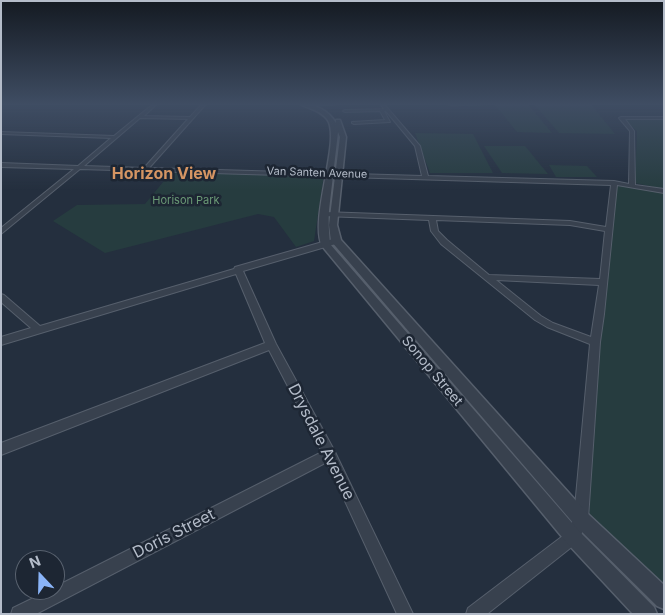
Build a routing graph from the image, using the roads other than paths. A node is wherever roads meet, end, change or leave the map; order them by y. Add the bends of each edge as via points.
1 (1, 133) edge
2 (120, 133) edge
3 (178, 133) edge
4 (334, 133) edge
5 (406, 133) edge
6 (632, 133) edge
7 (75, 136) junction
8 (115, 137) junction
9 (1, 138) edge
10 (68, 140) junction
11 (102, 141) dead end
12 (1, 165) edge
13 (10, 165) junction
14 (79, 166) junction
15 (146, 168) junction
16 (1, 171) edge
17 (335, 174) junction
18 (424, 176) junction
19 (614, 183) junction
20 (632, 185) junction
21 (664, 191) edge
22 (330, 214) junction
23 (432, 218) junction
24 (608, 230) junction
25 (1, 232) edge
26 (330, 242) junction
27 (238, 269) junction
28 (485, 277) junction
29 (603, 282) junction
30 (1, 297) edge
31 (38, 330) junction
32 (1, 341) edge
33 (595, 342) junction
34 (271, 345) junction
35 (1, 449) edge
36 (330, 454) junction
37 (581, 519) junction
38 (573, 537) junction
39 (664, 599) edge
40 (18, 614) edge
41 (405, 614) edge
42 (474, 614) edge
43 (647, 614) edge

1 - 7 street
2 - 8 street
3 - 15 street
4 - 17 street
5 - 18 street via 417,146
6 - 20 street
7 - 8 street
7 - 10 street
8 - 14 street
9 - 10 street
10 - 11 street
12 - 13 street, Van Santen Avenue
13 - 14 street, Van Santen Avenue
13 - 16 street
14 - 15 street, Van Santen Avenue
14 - 25 street
15 - 17 street, Van Santen Avenue
17 - 18 street, Van Santen Avenue
17 - 22 street
18 - 19 street, Van Santen Avenue
19 - 20 street, Van Santen Avenue
19 - 24 street
20 - 21 street
22 - 23 street
22 - 26 street via 322,224
23 - 24 street via 570,223
23 - 28 street via 437,234
24 - 29 street
26 - 27 street
26 - 37 street, Sonop Street
26 - 38 street, Sonop Street
27 - 31 street
27 - 34 street, Drysdale Avenue
28 - 29 street
28 - 33 street via 538,318
29 - 33 street
30 - 31 street
31 - 32 street
33 - 37 street
34 - 35 street
34 - 36 street, Drysdale Avenue
36 - 40 street, Doris Street
36 - 41 street, Drysdale Avenue
37 - 38 street
37 - 39 street, Sonop Street
38 - 42 street
38 - 43 street, Sonop Street

